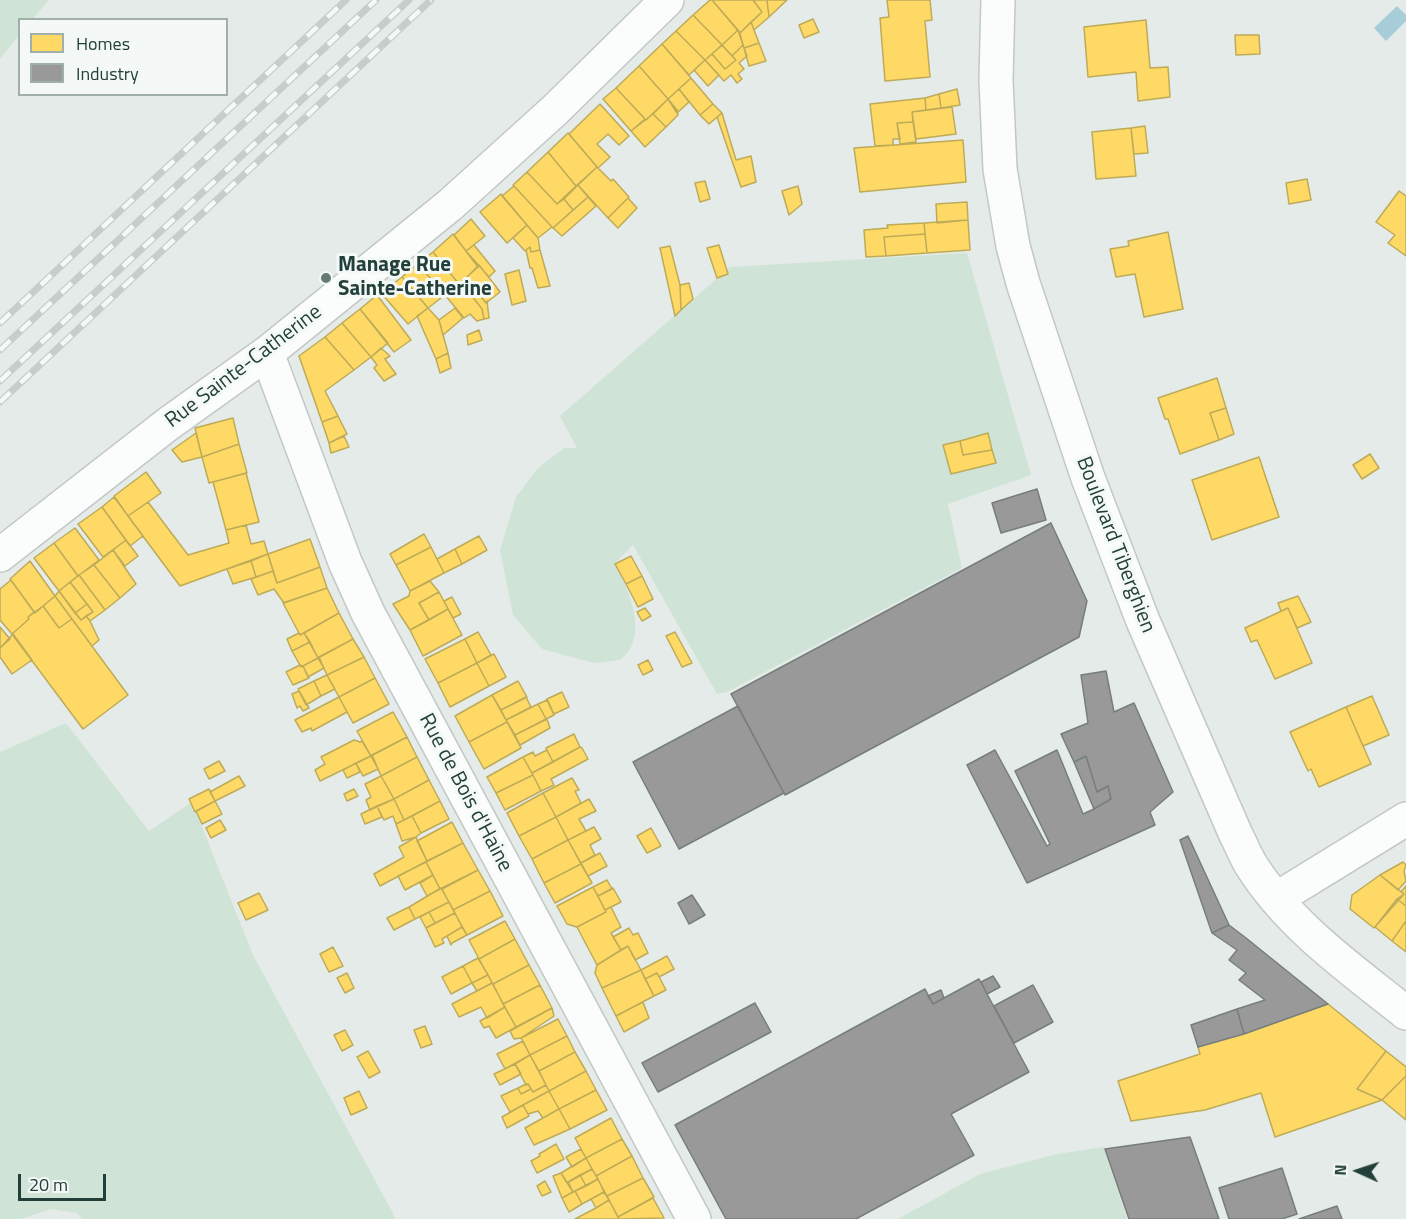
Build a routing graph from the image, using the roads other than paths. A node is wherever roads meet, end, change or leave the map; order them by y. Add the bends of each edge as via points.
1 (668, 0) edge
2 (998, 0) edge
3 (267, 353) junction
4 (0, 555) edge
5 (1406, 819) edge
6 (1276, 899) junction
7 (1406, 1013) edge
8 (694, 1219) edge

1 - 3 street, Rue Sainte-Catherine via 450,205
2 - 6 street, Boulevard Tiberghien via 1000,169 1023,283 1088,478 1143,621 1236,835 1252,867
3 - 4 street, Rue Sainte-Catherine via 168,424
3 - 8 street, Rue de Bois d'Haine via 368,613
5 - 6 street
6 - 7 street, Boulevard Tiberghien via 1312,935

